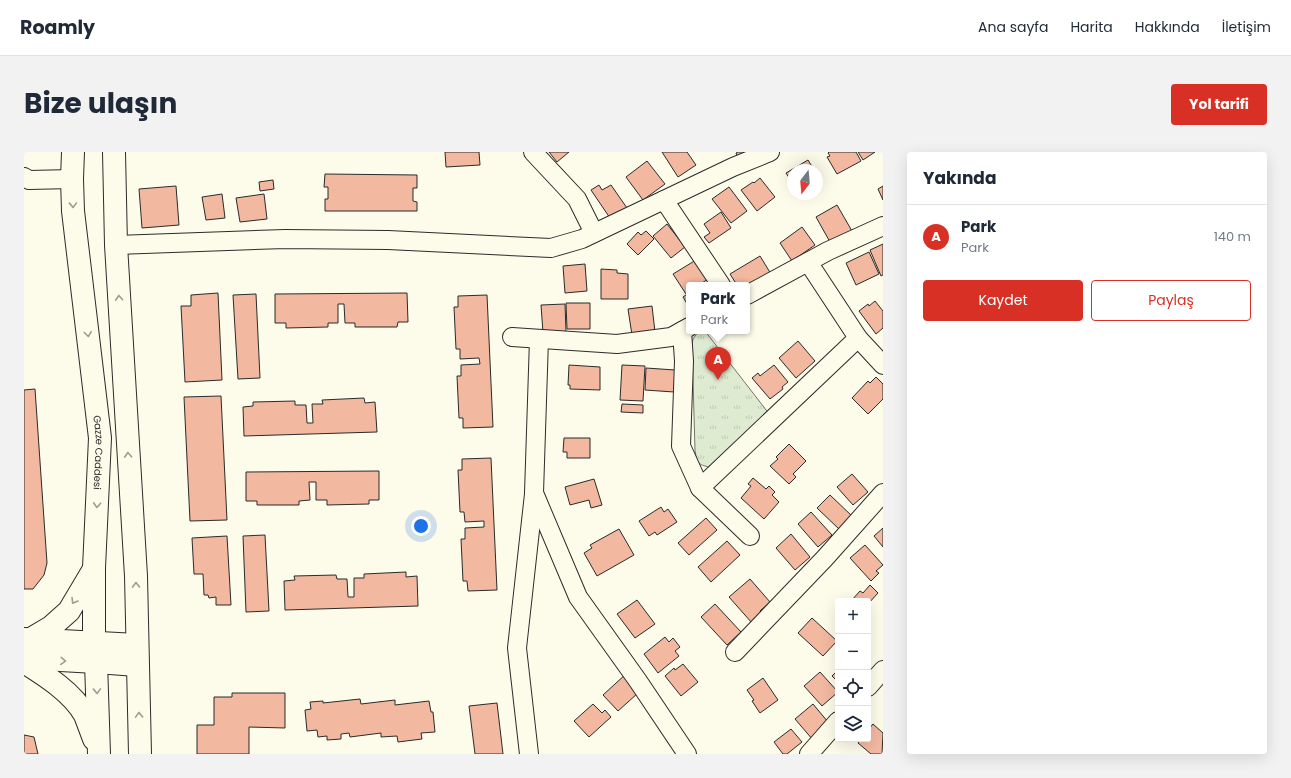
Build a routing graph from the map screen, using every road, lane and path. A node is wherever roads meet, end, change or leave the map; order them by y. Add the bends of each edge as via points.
1 (73, 152) edge
2 (114, 152) edge
3 (533, 152) edge
4 (770, 152) edge
5 (24, 177) edge
6 (72, 179) junction
7 (664, 200) junction
8 (883, 226) edge
9 (594, 233) junction
10 (116, 245) junction
11 (808, 262) junction
12 (719, 282) edge
13 (750, 293) edge
14 (685, 329) edge
15 (512, 336) dead end
16 (858, 338) junction
17 (539, 339) junction
18 (883, 365) edge
19 (700, 488) junction
20 (534, 493) junction
21 (883, 493) edge
22 (750, 536) dead end
23 (94, 568) junction
24 (26, 646) edge
25 (95, 652) junction
26 (735, 652) dead end
27 (137, 655) junction
28 (24, 662) edge
29 (883, 670) edge
30 (871, 684) edge
31 (835, 724) edge
32 (99, 753) edge
33 (140, 754) edge
34 (529, 754) edge
35 (687, 754) edge
36 (809, 754) edge

1 - 6 main road, Gazze Caddesi
2 - 10 main road
3 - 9 street via 577,199
4 - 7 street
5 - 6 street via 29,180
6 -> 23 main road, Gazze Caddesi via 73,211 100,438
7 - 9 street
7 - 12 street
8 - 11 street
9 - 10 street via 551,248 285,238
27 -> 10 main road via 136,576
11 - 13 street
11 - 16 street
14 - 17 street via 671,337 617,344
14 - 19 street via 681,446
15 - 17 street
16 - 18 street
16 - 19 street
17 - 20 street
19 - 22 street
20 - 34 street via 517,648
20 - 35 street via 578,597
21 - 26 street
23 -> 24 main road via 69,611
23 - 25 main road, Gazze Caddesi
24 - 25 main road
25 - 27 main road
25 -> 32 main road, Gazze Caddesi
33 -> 27 main road
28 - 32 main road via 47,677 75,702 84,715
29 - 30 street
31 - 36 street

